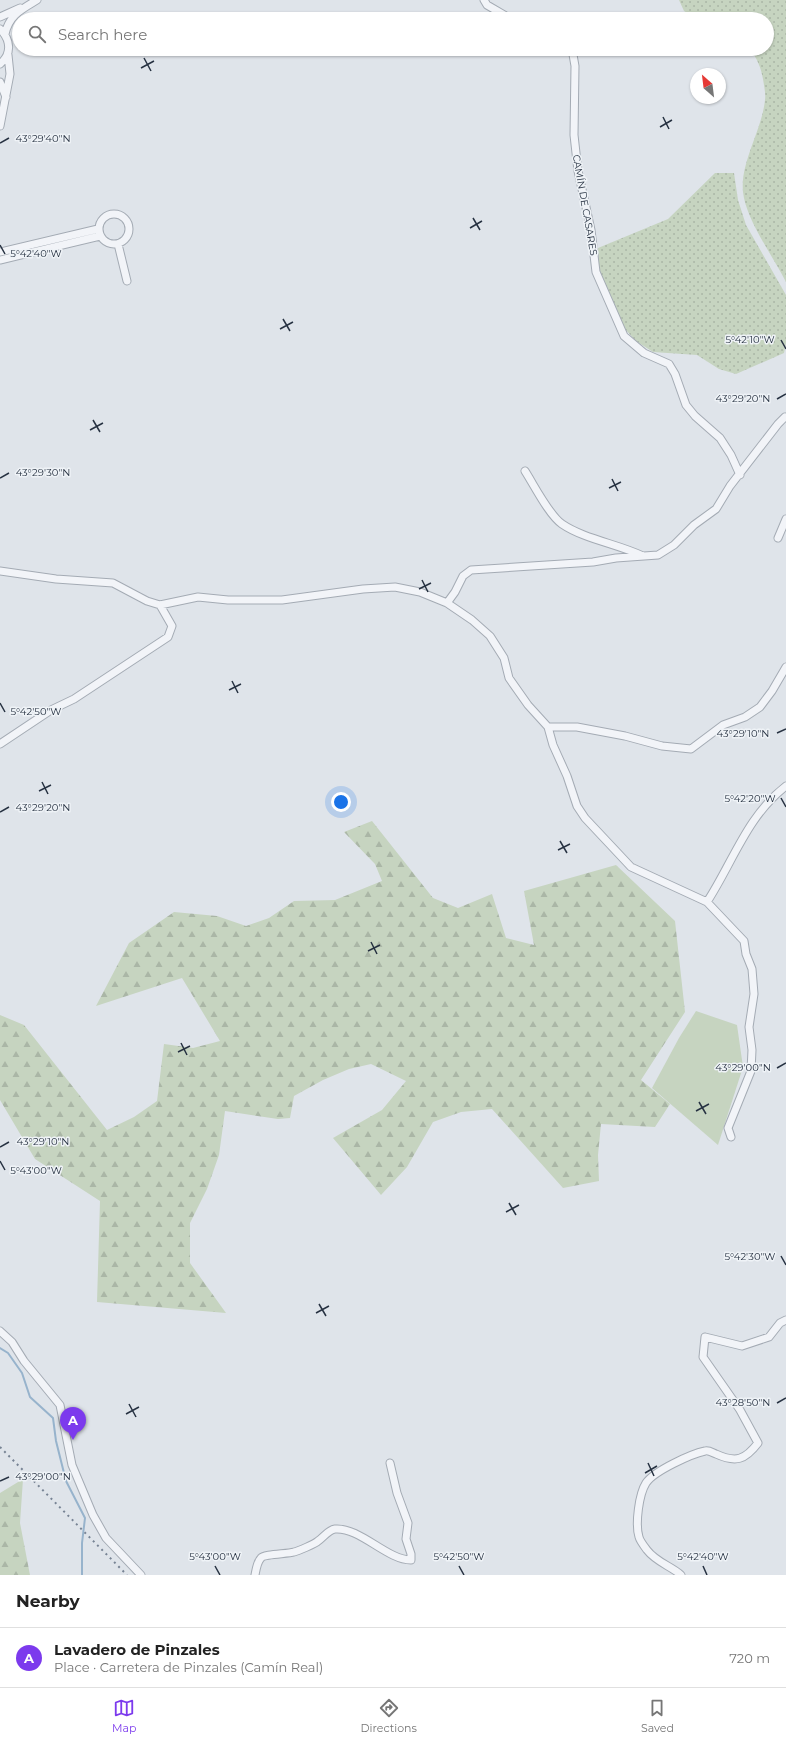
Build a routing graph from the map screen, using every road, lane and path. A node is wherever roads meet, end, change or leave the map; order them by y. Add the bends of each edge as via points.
1 (37, 0) edge
2 (484, 0) edge
3 (18, 12) edge
4 (499, 12) edge
5 (0, 17) edge
6 (12, 18) edge
7 (3, 32) edge
8 (8, 55) junction
9 (573, 56) edge
10 (0, 64) edge
11 (0, 82) edge
12 (6, 97) junction
13 (0, 126) edge
14 (99, 232) junction
15 (118, 244) junction
16 (0, 252) edge
17 (0, 260) edge
18 (127, 281) dead end
19 (786, 416) edge
20 (525, 471) dead end
21 (740, 475) junction
22 (786, 519) edge
23 (778, 538) dead end
24 (644, 557) junction
25 (0, 571) edge
26 (447, 603) junction
27 (160, 605) junction
28 (786, 667) edge
29 (548, 727) junction
30 (0, 744) edge
31 (786, 786) edge
32 (707, 902) junction
33 (731, 1137) dead end
34 (786, 1320) edge
35 (0, 1331) edge
36 (390, 1463) dead end
37 (141, 1575) edge
38 (255, 1575) edge
39 (681, 1575) edge

1 - 3 street
1 - 5 street
2 - 4 street via 487,5
6 - 7 street
7 - 8 street via 9,48
8 - 10 street
8 - 12 street via 10,74
9 - 21 street, CAMÍN DE CASARES via 574,135 596,272 624,336 644,353 669,364 686,405 720,438
11 - 12 street
12 - 13 street
14 - 15 street via 108,244
14 - 15 street via 102,220 110,214 120,215 128,222 129,233 123,242
14 - 16 street
14 - 17 street
15 - 18 street
19 - 21 street
20 - 24 street via 550,511 562,524
21 - 24 street via 716,509 694,525 674,545 658,555
22 - 23 street
24 - 26 street via 471,570 463,576
25 - 27 street via 56,579 113,583
26 - 27 street via 420,592 395,587 282,600 198,597
26 - 29 street via 490,636 504,658 509,678
27 - 30 street via 172,626 168,637
28 - 29 street via 760,707 745,717 722,725 691,749 662,746 577,727
29 - 32 street via 576,806 603,838 631,867
31 - 32 street via 761,811 737,846 720,882
32 - 33 street via 744,941 752,969 754,994 749,1027 751,1071 728,1128
34 - 39 street via 780,1323 769,1337 742,1346 705,1337 703,1357 740,1410 758,1443 750,1454 743,1458 733,1459 707,1450 689,1456 671,1464 646,1482 638,1508 639,1537 648,1551 662,1564
35 - 37 street via 12,1342 60,1405 72,1465 94,1514 106,1538
36 - 38 street via 396,1493 408,1523 406,1539 411,1560 391,1554 356,1535 335,1529 302,1550 260,1558

